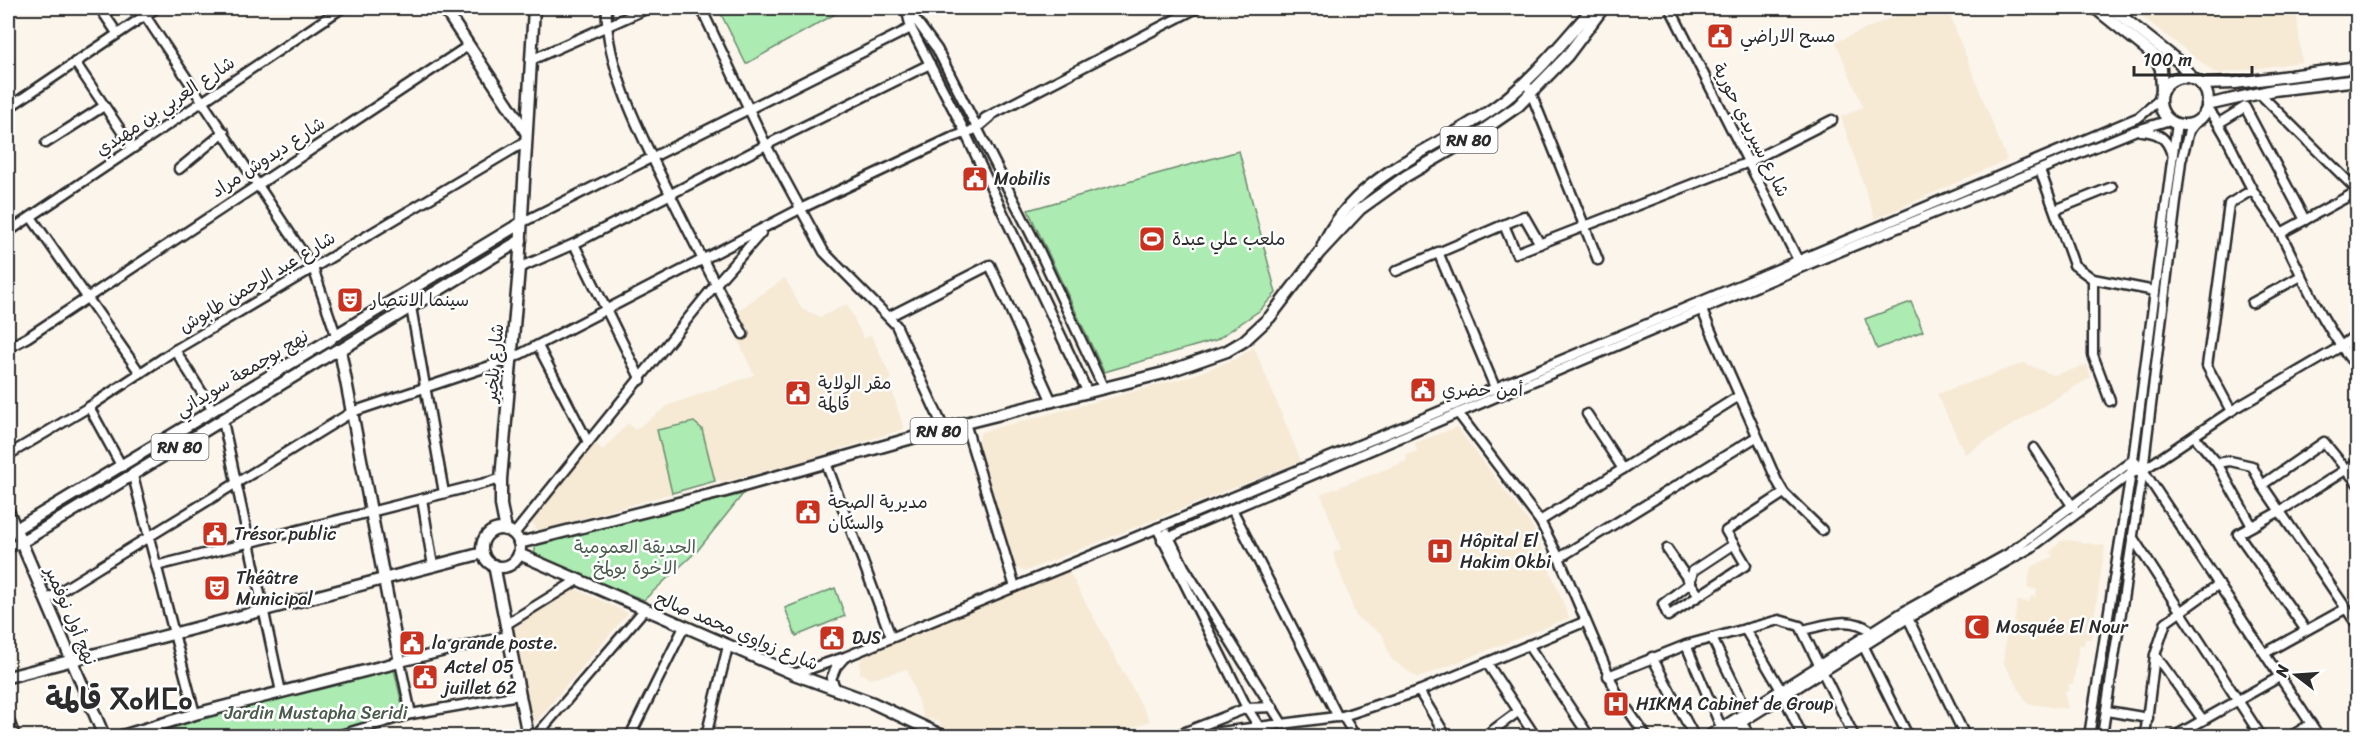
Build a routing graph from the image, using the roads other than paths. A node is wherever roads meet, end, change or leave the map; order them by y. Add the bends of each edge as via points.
1 (100, 8) edge
2 (156, 8) edge
3 (342, 8) edge
4 (444, 8) edge
5 (534, 8) edge
6 (607, 8) edge
7 (648, 8) edge
8 (701, 8) edge
9 (906, 8) edge
10 (1197, 8) edge
11 (1593, 8) edge
12 (1603, 8) edge
13 (1670, 8) edge
14 (2095, 8) edge
15 (2111, 8) edge
16 (142, 11) edge
17 (605, 28) junction
18 (910, 28) junction
19 (117, 33) junction
20 (468, 46) junction
21 (531, 60) junction
22 (75, 62) junction
23 (930, 64) junction
24 (2358, 68) edge
25 (2358, 80) edge
26 (2197, 81) junction
27 (1525, 82) junction
28 (2259, 93) junction
29 (1532, 94) junction
30 (2161, 95) junction
31 (202, 101) junction
32 (104, 106) junction
33 (2207, 107) junction
34 (8, 108) edge
35 (750, 108) junction
36 (1832, 120) dead end
37 (2173, 121) junction
38 (2197, 121) junction
39 (2219, 123) junction
40 (974, 126) junction
41 (2134, 130) junction
42 (964, 131) junction
43 (224, 132) junction
44 (526, 137) junction
45 (46, 143) dead end
46 (766, 145) junction
47 (132, 147) junction
48 (2173, 157) junction
49 (652, 159) junction
50 (1749, 162) junction
51 (179, 169) dead end
52 (2040, 170) junction
53 (259, 183) junction
54 (2112, 187) dead end
55 (2356, 187) edge
56 (2252, 190) junction
57 (671, 195) junction
58 (800, 209) junction
59 (2055, 210) junction
60 (31, 217) junction
61 (2305, 220) junction
62 (521, 223) junction
63 (1504, 225) junction
64 (1585, 226) junction
65 (765, 228) junction
66 (8, 232) edge
67 (2281, 233) junction
68 (495, 238) junction
69 (521, 240) junction
70 (574, 244) junction
71 (1540, 244) junction
72 (1438, 252) junction
73 (500, 253) junction
74 (1319, 254) junction
75 (701, 259) junction
76 (1598, 260) dead end
77 (1800, 263) junction
78 (313, 268) junction
79 (519, 268) junction
80 (1396, 270) dead end
81 (2301, 276) junction
82 (2093, 279) junction
83 (715, 285) junction
84 (2155, 291) junction
85 (87, 297) junction
86 (1697, 301) junction
87 (2252, 303) dead end
88 (411, 307) junction
89 (1701, 310) junction
90 (607, 311) junction
91 (890, 316) junction
92 (2358, 333) edge
93 (743, 334) dead end
94 (334, 337) junction
95 (538, 346) junction
96 (2340, 346) junction
97 (8, 348) edge
98 (175, 350) junction
99 (340, 350) junction
100 (511, 359) junction
101 (2358, 368) edge
102 (140, 373) junction
103 (640, 380) junction
104 (1494, 386) junction
105 (425, 387) junction
106 (1104, 389) junction
107 (1088, 393) junction
108 (1499, 396) junction
109 (1738, 396) junction
110 (2110, 401) dead end
111 (1052, 402) junction
112 (89, 407) junction
113 (213, 410) junction
114 (2231, 411) junction
115 (351, 412) junction
116 (1458, 413) junction
117 (1587, 414) dead end
118 (223, 421) junction
119 (965, 423) junction
120 (944, 429) junction
121 (2194, 436) junction
122 (1756, 437) junction
123 (588, 442) junction
124 (2034, 448) dead end
125 (8, 455) edge
126 (2133, 460) junction
127 (2358, 462) edge
128 (826, 463) junction
129 (2217, 464) junction
130 (122, 467) junction
131 (1623, 469) junction
132 (2346, 469) junction
133 (2143, 470) junction
134 (2131, 473) junction
135 (133, 476) junction
136 (501, 479) junction
137 (234, 484) junction
138 (2358, 484) edge
139 (2262, 485) junction
140 (444, 493) junction
141 (1784, 493) junction
142 (422, 499) junction
143 (501, 505) junction
144 (2073, 507) junction
145 (1232, 509) junction
146 (8, 511) edge
147 (371, 512) junction
148 (2280, 512) junction
149 (1540, 521) junction
150 (2253, 526) junction
151 (1160, 527) junction
152 (1822, 530) dead end
153 (12, 531) edge
154 (492, 531) junction
155 (148, 537) junction
156 (2133, 538) junction
157 (1166, 539) junction
158 (515, 540) junction
159 (22, 542) junction
160 (250, 544) junction
161 (1734, 544) junction
162 (8, 548) edge
163 (1667, 549) dead end
164 (483, 553) junction
165 (1558, 558) junction
166 (494, 565) junction
167 (156, 566) junction
168 (433, 566) junction
169 (384, 578) junction
170 (576, 581) junction
171 (1690, 583) junction
172 (2219, 584) junction
173 (1015, 587) junction
174 (1698, 594) junction
175 (46, 600) junction
176 (2345, 609) junction
177 (262, 610) junction
178 (644, 610) junction
179 (2180, 612) junction
180 (1908, 618) junction
181 (1584, 622) junction
182 (2358, 626) edge
183 (684, 627) junction
184 (1746, 629) junction
185 (2306, 629) junction
186 (506, 630) junction
187 (1803, 630) junction
188 (1871, 631) junction
189 (173, 634) junction
190 (891, 637) junction
191 (1712, 638) junction
192 (1528, 645) junction
193 (1686, 645) junction
194 (1863, 645) junction
195 (728, 646) junction
196 (2265, 652) junction
197 (2155, 655) junction
198 (845, 657) junction
199 (1652, 657) junction
200 (71, 660) junction
201 (400, 662) junction
202 (1487, 663) junction
203 (1821, 669) junction
204 (794, 674) junction
205 (1608, 676) junction
206 (2281, 676) junction
207 (8, 677) edge
208 (837, 691) junction
209 (281, 692) junction
210 (1419, 692) junction
211 (1783, 693) junction
212 (519, 695) junction
213 (2238, 700) junction
214 (1273, 707) junction
215 (1247, 708) junction
216 (1519, 711) junction
217 (1747, 711) junction
218 (2107, 711) junction
219 (195, 714) junction
220 (411, 714) junction
221 (1340, 717) junction
222 (2148, 718) junction
223 (1739, 719) junction
224 (8, 720) edge
225 (2203, 720) junction
226 (2311, 724) junction
227 (1284, 725) junction
228 (1258, 726) junction
229 (1721, 732) edge
230 (1211, 735) edge
231 (15, 736) edge
232 (104, 736) edge
233 (122, 736) edge
234 (337, 736) edge
235 (528, 736) edge
236 (536, 736) edge
237 (630, 736) edge
238 (706, 736) edge
239 (943, 736) edge
240 (1175, 736) edge
241 (1190, 736) edge
242 (1355, 736) edge
243 (1446, 736) edge
244 (1485, 736) edge
245 (1535, 736) edge
246 (1589, 736) edge
247 (1646, 736) edge
248 (1694, 736) edge
249 (1708, 736) edge
250 (1750, 736) edge
251 (1802, 736) edge
252 (1854, 736) edge
253 (1908, 736) edge
254 (1965, 736) edge
255 (2089, 736) edge
256 (2102, 736) edge
257 (2145, 736) edge
258 (2175, 736) edge
259 (2261, 736) edge
260 (2291, 736) edge
261 (2319, 736) edge

1 - 19 street
2 - 16 street
3 - 31 street, شارع العربي بن مهيدي
4 - 20 main road
5 - 21 main road, شارع بلخير
6 - 17 street
7 - 17 street
8 - 35 street
9 - 18 street
9 - 40 street via 937,49
10 - 40 street
11 - 27 main road, RN 80
12 - 29 main road, RN 80
13 - 50 street, شارع سيريدي حورية
14 - 30 main road via 2155,56 2161,69
15 - 26 main road
16 - 19 street
16 - 31 street
17 - 21 street
17 - 49 street via 632,116
18 - 23 street
18 - 35 street
19 - 22 street
20 - 44 main road
20 - 53 street, شارع ديدوش مراد
21 - 44 main road, شارع بلخير
22 - 32 street
22 - 34 street
23 - 42 street
23 - 46 street
24 - 26 main road via 2235,83
25 - 28 main road
26 - 30 main road via 2176,78
26 - 33 main road via 2206,91
27 - 29 street
27 - 74 main road, RN 80 via 1481,117 1376,180 1330,228
28 - 33 main road
28 - 55 street
29 - 64 street
29 - 74 main road, RN 80 via 1489,128 1372,200
30 - 37 main road via 2162,110
30 - 77 street via 2139,117
31 - 43 street
31 - 47 street, شارع العربي بن مهيدي
32 - 45 street
32 - 47 street
33 - 38 main road
33 - 39 street
35 - 46 street
35 - 49 street
36 - 50 street
37 - 38 main road
37 - 41 street
37 - 48 street
38 - 133 street via 2189,131 2181,161
39 - 56 street
39 - 61 street via 2245,107
40 - 42 street
40 - 106 street via 1038,248
41 - 48 street via 2149,131 2166,140
41 - 52 street
42 - 58 street
42 - 107 street
43 - 51 street
43 - 53 street
44 - 62 main road, شارع بلخير
44 - 78 street, شارع عبد الرحمن طابوش
46 - 57 street
46 - 58 street
47 - 60 street, شارع العربي بن مهيدي
48 - 84 street
49 - 57 street
49 - 62 street
50 - 64 street
50 - 77 street, شارع سيريدي حورية
52 - 59 street
52 - 77 street
53 - 78 street
53 - 85 street, شارع ديدوش مراد
54 - 59 street
55 - 61 street
56 - 67 street
56 - 114 street via 2229,204 2207,366
57 - 70 street
57 - 75 street
58 - 65 street
58 - 91 street via 824,252
59 - 82 street via 2074,265
60 - 66 street, شارع العربي بن مهيدي
60 - 85 street
61 - 67 street
62 - 68 main road, نهج بوجمعة سويداني / RN 80
62 - 69 main road, شارع بلخير
63 - 71 street via 1524,216
63 - 71 street via 1515,253
63 - 72 street
64 - 71 street
64 - 76 street
65 - 75 street
65 - 83 street
67 - 81 street
68 - 73 main road via 502,241
68 - 94 main road, نهج بوجمعة سويداني / RN 80
69 - 73 main road, نهج بوجمعة سويداني / RN 80
69 - 79 main road, شارع بلخير
70 - 79 street
70 - 90 street
72 - 80 street
72 - 104 street
73 - 79 main road
73 - 88 main road, نهج بوجمعة سويداني / RN 80
74 - 106 main road, RN 80 via 1290,295 1244,341 1191,365
75 - 83 street
75 - 90 street
77 - 86 street
77 - 89 street
78 - 94 street
78 - 98 street, شارع عبد الرحمن طابوش
79 - 100 main road, شارع بلخير
81 - 87 street
81 - 96 street
82 - 84 street
82 - 110 street via 2093,356
83 - 93 street
83 - 103 street
84 - 126 street
85 - 97 street, شارع ديدوش مراد
85 - 102 street
86 - 89 street
86 - 104 street
88 - 99 main road, نهج بوجمعة سويداني / RN 80
88 - 105 street
89 - 108 street
89 - 109 street
90 - 95 street
90 - 103 street
91 - 111 street via 990,265
91 - 120 street
92 - 96 street
94 - 99 main road via 330,345
94 - 113 main road, نهج بوجمعة سويداني / RN 80
95 - 100 street
95 - 123 street
96 - 101 street
96 - 114 street
98 - 102 street, شارع عبد الرحمن طابوش
98 - 113 street
99 - 115 main road
99 - 118 main road, نهج بوجمعة سويداني / RN 80
100 - 105 street
100 - 136 main road, شارع بلخير
102 - 112 street, شارع عبد الرحمن طابوش
103 - 123 street
104 - 108 street
104 - 151 street
105 - 115 street
105 - 140 street
106 - 107 main road, RN 80
107 - 111 main road, RN 80
108 - 116 street
109 - 122 street
109 - 131 street
111 - 119 main road, RN 80
112 - 125 street, شارع عبد الرحمن طابوش
112 - 130 street
113 - 130 main road, نهج بوجمعة سويداني / RN 80
114 - 121 street
115 - 137 street
115 - 147 main road
116 - 145 street
116 - 149 street
117 - 131 street
118 - 135 main road, نهج بوجمعة سويداني / RN 80
118 - 137 street
119 - 120 main road, RN 80
119 - 173 street
120 - 128 main road, RN 80
121 - 129 street
121 - 133 street
122 - 141 street
122 - 165 street
123 - 158 street
124 - 144 street
126 - 133 street
126 - 134 street
126 - 144 street
127 - 132 street
128 - 158 main road, RN 80
128 - 190 street
129 - 139 street via 2230,461 2252,466
129 - 150 street
130 - 153 main road, نهج بوجمعة سويداني / RN 80
131 - 149 street
132 - 138 street
132 - 139 street via 2324,442
132 - 148 street
133 - 134 street
133 - 156 street
133 - 172 street
134 - 180 street via 2032,547
134 - 255 street
135 - 155 street
135 - 159 main road, نهج بوجمعة سويداني / RN 80
136 - 140 street
136 - 143 main road, شارع بلخير
137 - 155 street
137 - 160 street
139 - 148 street
140 - 142 street
141 - 152 street
141 - 161 street via 1726,531
142 - 147 street
142 - 168 street
143 - 154 main road, شارع بلخير
143 - 158 main road, شارع بلخير
144 - 188 street via 2008,554
145 - 157 street
145 - 221 street
146 - 153 main road, نهج أول نوفمبر
147 - 160 street
147 - 169 main road
148 - 150 street
148 - 176 street
149 - 165 street
150 - 185 street via 2238,534
151 - 157 street
151 - 173 street
153 - 159 main road, نهج أول نوفمبر
154 - 158 main road
154 - 164 main road via 484,539
155 - 167 street
155 - 175 street
156 - 179 street
156 - 218 street
157 - 214 street
157 - 215 street
158 - 166 main road via 512,564
158 - 170 main road, شارع زواوي محمد صالح
159 - 162 street
159 - 175 main road, نهج أول نوفمبر
160 - 167 street
160 - 177 street
161 - 171 street via 1693,571
161 - 174 street via 1746,565
163 - 171 street
164 - 166 main road
164 - 168 main road
165 - 181 street
166 - 186 main road
167 - 189 street
168 - 169 main road
169 - 177 main road
169 - 201 main road
170 - 178 main road, شارع زواوي محمد صالح
170 - 186 street
171 - 174 street
171 - 174 street via 1663,604 1668,616
172 - 179 street
172 - 196 street
173 - 190 street
175 - 200 main road, نهج أول نوفمبر
176 - 182 street
176 - 185 street
177 - 189 main road
177 - 209 street
178 - 183 main road, شارع زواوي محمد صالح
178 - 236 street
179 - 197 street via 2166,622
179 - 213 street
180 - 194 street
180 - 254 street
181 - 192 street
181 - 205 street
183 - 195 main road, شارع زواوي محمد صالح
183 - 237 street
184 - 187 street via 1779,620
184 - 191 street
184 - 211 street
185 - 196 street
186 - 201 street
186 - 212 main road
187 - 188 street via 1843,621 1863,624
187 - 203 street
188 - 203 street
189 - 200 main road
189 - 219 street
190 - 198 street
191 - 193 street
191 - 217 street
192 - 202 street
192 - 246 street
193 - 199 street
193 - 229 street
194 - 203 street
194 - 253 street
195 - 204 main road, شارع زواوي محمد صالح
195 - 238 street
196 - 206 street
197 - 222 street
197 - 225 street
198 - 204 street
198 - 208 street via 831,679
199 - 205 street
199 - 248 street
200 - 207 main road
200 - 232 main road, نهج أول نوفمبر
201 - 209 main road
201 - 220 street
202 - 210 street
202 - 216 street
203 - 211 street
203 - 252 street
204 - 208 main road, شارع زواوي محمد صالح
205 - 247 street
206 - 213 street
206 - 226 street
208 - 239 main road, شارع زواوي محمد صالح via 873,703
209 - 219 main road
210 - 221 street
210 - 243 street
211 - 217 street
211 - 223 street
211 - 251 street
212 - 220 street
212 - 235 main road
213 - 225 street
213 - 259 street
214 - 215 street
214 - 227 street
215 - 228 street
215 - 240 street
216 - 244 street
216 - 245 street
217 - 223 street
218 - 222 street
218 - 256 street
219 - 233 main road
220 - 234 street
221 - 227 street
221 - 242 street
222 - 257 street
223 - 229 street
223 - 250 street
224 - 231 street
225 - 258 street
226 - 260 street
226 - 261 street
227 - 228 street
228 - 230 street
229 - 249 street
230 - 241 street

